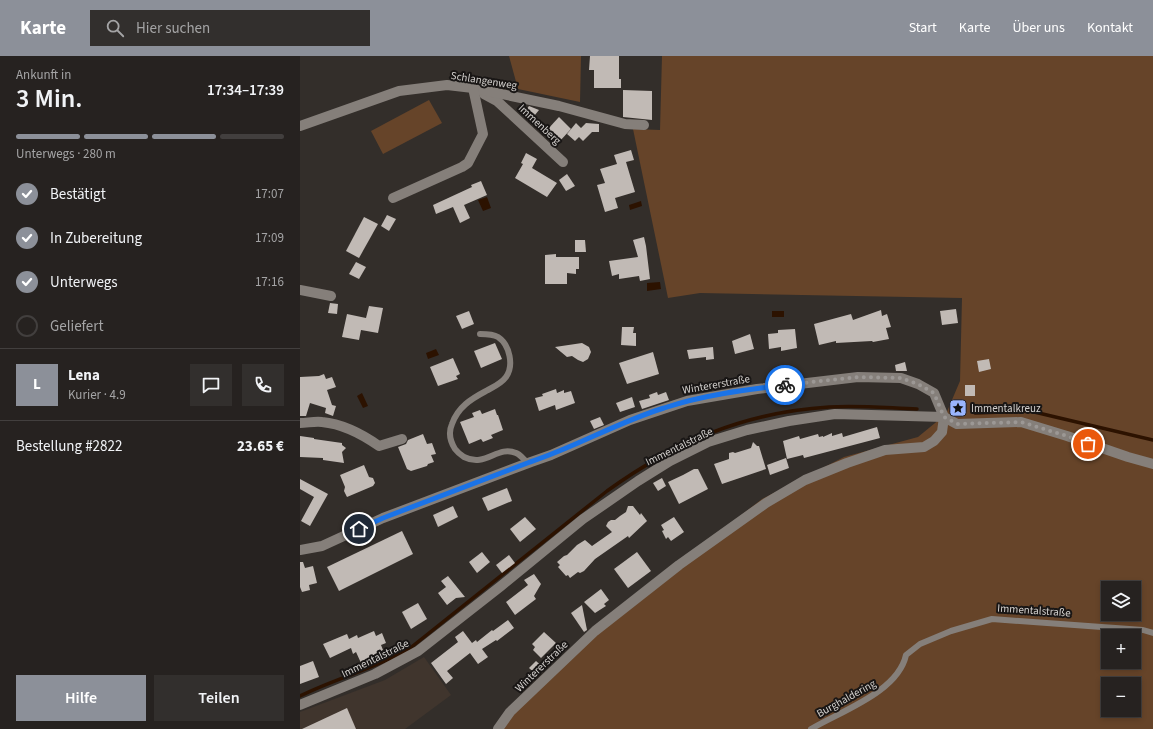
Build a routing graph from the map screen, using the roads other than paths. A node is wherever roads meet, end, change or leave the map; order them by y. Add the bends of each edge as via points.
1 (473, 88) junction
2 (644, 125) dead end
3 (300, 126) edge
4 (563, 162) dead end
5 (394, 198) dead end
6 (300, 290) edge
7 (331, 296) dead end
8 (480, 334) dead end
9 (944, 417) junction
10 (300, 423) edge
11 (402, 439) dead end
12 (528, 463) junction
13 (1153, 464) edge
14 (300, 550) edge
15 (1153, 633) edge
16 (904, 664) joint
17 (300, 705) edge
18 (498, 729) edge
19 (811, 729) edge

1 - 2 street, Schlangenweg via 559,106 625,124
1 - 3 street, Schlangenweg via 447,85 399,91
1 - 4 street, Immenberg via 497,101
1 - 5 street via 483,134 468,163
6 - 7 street
8 - 12 lane via 498,337 506,345 510,371 498,385 463,405 454,417 450,439 456,450 469,459 479,461 504,451 517,453
9 - 12 street, Wintererstraße via 934,393 918,384 901,378 858,377 757,389 687,401 630,420
9 - 13 street, Immentalstraße via 958,424 1021,422
9 - 17 street, Immentalstraße via 835,414 747,430 708,442 638,480 583,519 418,651 375,674
9 - 18 street, Wintererstraße via 942,432 924,447 885,450 847,463 805,480 766,503 679,565 595,631 510,712
10 - 11 street via 320,421 344,426 379,446
12 - 14 street, Wintererstraße via 383,518 322,546
15 - 16 lane, Immentalstraße via 1143,630 992,620 951,631 920,644 906,655
16 - 19 lane, Burghaldering via 885,687

